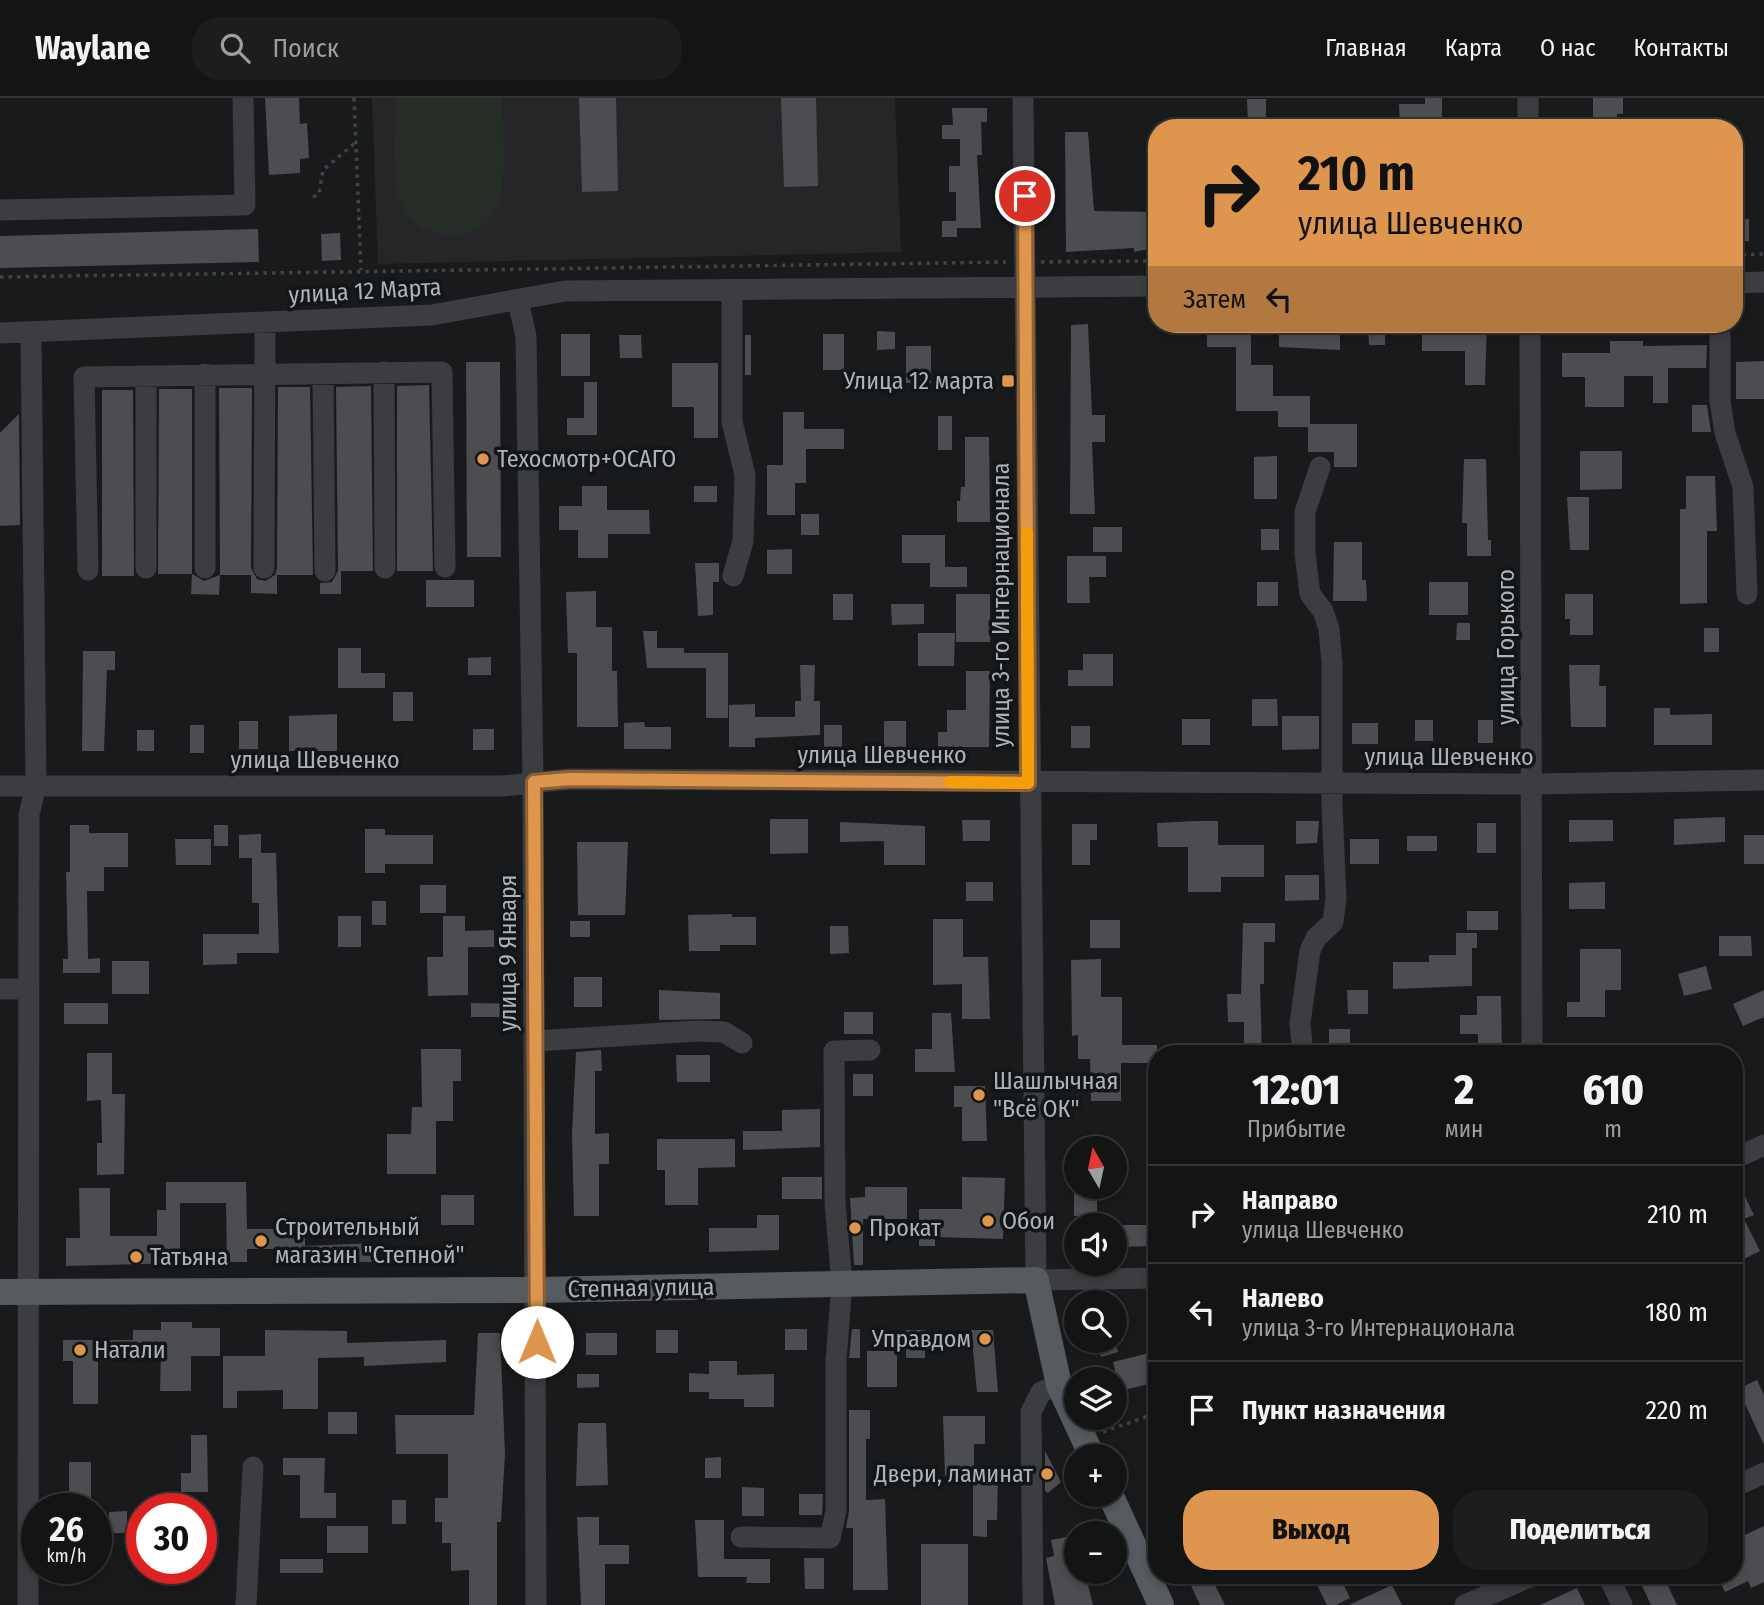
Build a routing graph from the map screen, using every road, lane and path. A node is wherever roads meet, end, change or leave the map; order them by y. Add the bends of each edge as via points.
1 (243, 98) edge
2 (354, 98) edge
3 (1023, 98) edge
4 (1528, 98) edge
5 (1528, 119) edge
6 (356, 142) junction
7 (313, 197) dead end
8 (0, 210) edge
9 (1764, 254) edge
10 (1743, 255) edge
11 (1148, 261) edge
12 (1026, 262) junction
13 (361, 270) junction
14 (0, 277) edge
15 (1764, 282) edge
16 (1743, 283) edge
17 (1148, 286) edge
18 (1027, 287) junction
19 (732, 289) junction
20 (518, 301) junction
21 (265, 323) junction
22 (0, 333) edge
23 (31, 333) junction
24 (1530, 333) edge
25 (1720, 333) edge
26 (265, 373) junction
27 (384, 373) junction
28 (205, 374) junction
29 (323, 374) junction
30 (146, 377) junction
31 (1320, 467) dead end
32 (445, 567) dead end
33 (146, 568) dead end
34 (205, 568) dead end
35 (264, 568) dead end
36 (385, 568) dead end
37 (88, 570) dead end
38 (325, 571) dead end
39 (733, 576) dead end
40 (1747, 594) dead end
41 (1764, 780) edge
42 (534, 782) junction
43 (1028, 783) junction
44 (1332, 783) junction
45 (1533, 783) junction
46 (0, 786) edge
47 (36, 786) junction
48 (0, 989) edge
49 (28, 989) junction
50 (535, 1041) junction
51 (743, 1043) dead end
52 (1302, 1045) edge
53 (1532, 1045) edge
54 (870, 1050) dead end
55 (1764, 1145) edge
56 (1743, 1154) edge
57 (1148, 1278) edge
58 (1036, 1280) junction
59 (842, 1284) junction
60 (537, 1290) junction
61 (0, 1292) edge
62 (29, 1292) junction
63 (1059, 1385) junction
64 (1148, 1416) edge
65 (1086, 1444) edge
66 (1093, 1444) edge
67 (253, 1467) dead end
68 (1764, 1473) edge
69 (1743, 1483) edge
70 (1116, 1507) edge
71 (741, 1537) dead end
72 (1148, 1577) edge
73 (1151, 1584) edge
74 (1514, 1584) edge
75 (1612, 1584) edge
76 (28, 1605) edge
77 (246, 1605) edge
78 (537, 1605) edge
79 (1033, 1605) edge
80 (1161, 1605) edge
81 (1465, 1605) edge
82 (1622, 1605) edge

1 - 8 street via 245,205
2 - 6 path
3 - 12 street, улица 3-го Интернационала
4 - 5 street
6 - 7 path via 323,170 319,194
6 - 13 path
9 - 10 path
11 - 12 path
12 - 13 path
12 - 18 street, улица 3-го Интернационала
13 - 14 path
15 - 16 street
17 - 18 street, улица 12 Марта
18 - 19 street, улица 12 Марта
18 - 43 street, улица 3-го Интернационала
19 - 20 street, улица 12 Марта via 565,291
19 - 39 street via 732,422 745,475 743,541
20 - 21 street, улица 12 Марта via 432,316
20 - 42 street, улица 9 Января via 526,336
21 - 23 street, улица 12 Марта
21 - 26 street
22 - 23 street, улица 12 Марта
23 - 47 street
24 - 45 street, улица Горького
25 - 40 street via 1720,401 1725,433 1743,486
26 - 28 street
26 - 29 street
26 - 35 street
27 - 29 street
27 - 32 street via 442,372
27 - 36 street
28 - 30 street
28 - 34 street
29 - 38 street
30 - 33 street
30 - 37 street via 84,377
31 - 44 street via 1305,512 1305,553 1310,594 1329,629
41 - 45 street, улица Шевченко
42 - 43 street, улица Шевченко
42 - 47 street, улица Шевченко via 503,786
42 - 50 street, улица 9 Января
43 - 44 street, улица Шевченко
43 - 58 street, улица 3-го Интернационала
44 - 45 street, улица Шевченко
44 - 52 street via 1336,898 1332,922 1310,951 1300,1023
45 - 53 street, улица Горького
46 - 47 street, улица Шевченко
47 - 49 street via 29,814
48 - 49 street
49 - 62 street
50 - 51 street via 697,1031 724,1032
50 - 60 street, улица 9 Января
54 - 59 street via 834,1051 835,1203
55 - 56 street
57 - 58 street, Степная улица
58 - 59 main road, Степная улица
58 - 63 main road
59 - 60 main road, Степная улица
59 - 71 street via 835,1360 836,1511 830,1538
60 - 62 main road, Степная улица
60 - 78 street, улица 9 Января
61 - 62 main road, Степная улица
62 - 76 street
63 - 65 main road
63 - 79 street via 1041,1392 1031,1412
64 - 66 path via 1108,1430
67 - 77 street
68 - 69 street
70 - 72 main road
73 - 80 main road
74 - 81 street
75 - 82 street

